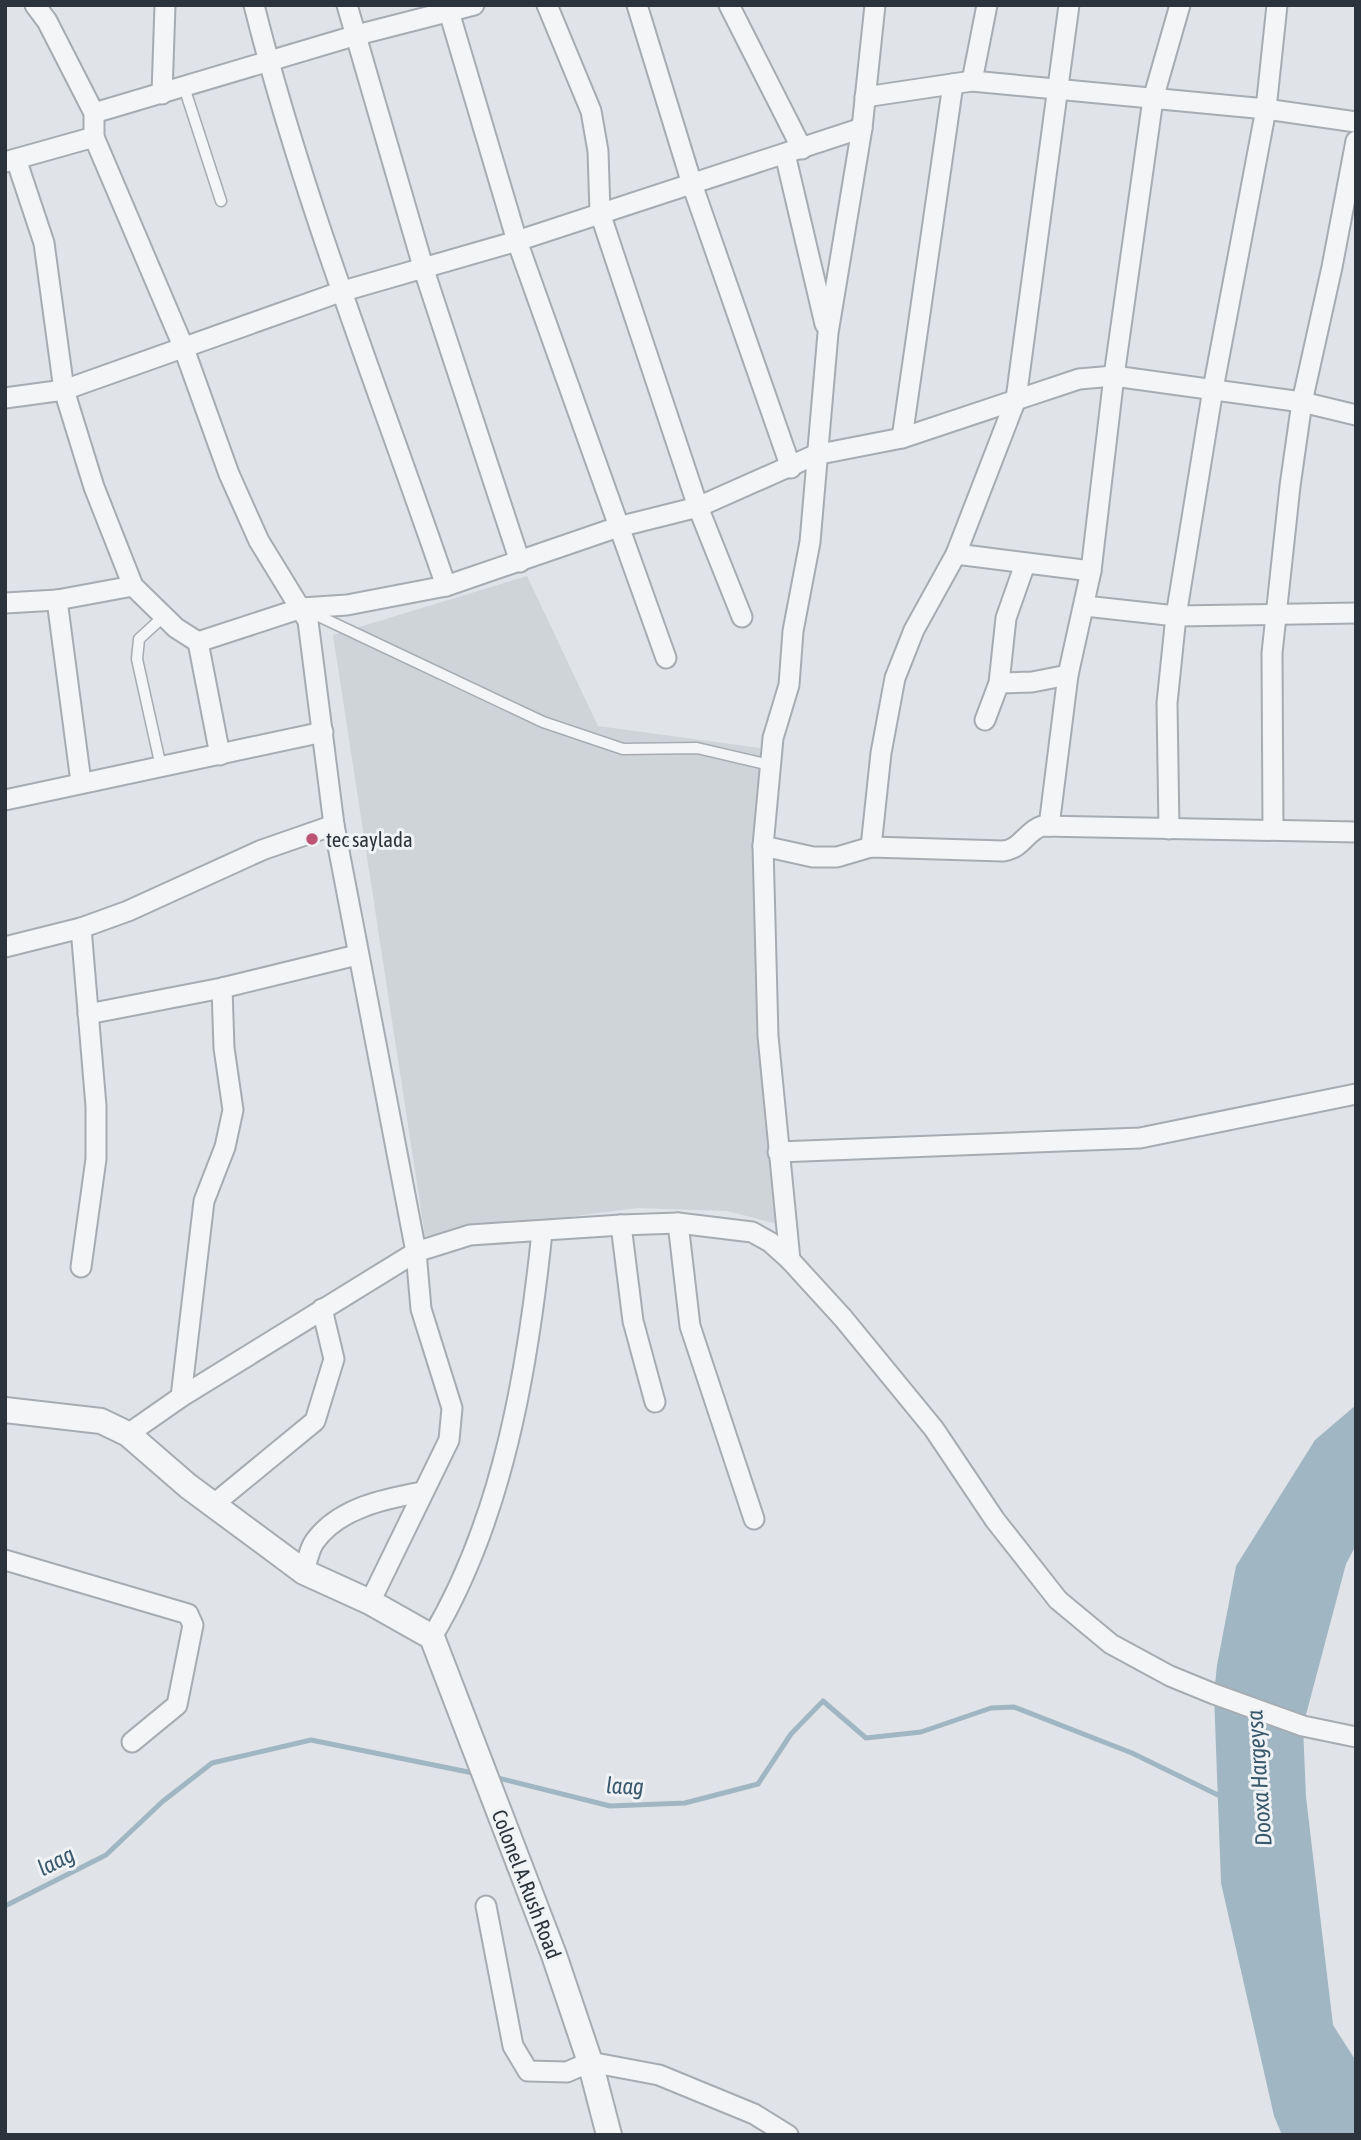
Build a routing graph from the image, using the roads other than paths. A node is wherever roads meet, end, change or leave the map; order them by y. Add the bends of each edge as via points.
1 (34, 5) edge
2 (166, 5) edge
3 (254, 5) edge
4 (347, 5) edge
5 (474, 5) edge
6 (547, 5) edge
7 (637, 5) edge
8 (729, 5) edge
9 (874, 5) edge
10 (987, 5) edge
11 (1069, 5) edge
12 (1180, 5) edge
13 (1277, 5) edge
14 (448, 9) edge
15 (357, 35) junction
16 (268, 62) junction
17 (962, 83) junction
18 (184, 87) junction
19 (1060, 89) junction
20 (162, 93) junction
21 (865, 97) junction
22 (1153, 99) junction
23 (1266, 108) junction
24 (94, 113) junction
25 (1356, 122) edge
26 (862, 128) junction
27 (94, 137) junction
28 (1356, 141) edge
29 (794, 152) junction
30 (11, 161) edge
31 (692, 184) junction
32 (221, 201) dead end
33 (600, 213) junction
34 (517, 241) junction
35 (424, 270) junction
36 (340, 292) junction
37 (828, 333) junction
38 (183, 345) junction
39 (1114, 376) junction
40 (1213, 389) junction
41 (64, 390) junction
42 (5, 398) edge
43 (1016, 399) junction
44 (1302, 402) junction
45 (1356, 415) edge
46 (902, 438) junction
47 (815, 455) junction
48 (792, 468) junction
49 (698, 507) junction
50 (618, 527) junction
51 (956, 554) junction
52 (520, 562) junction
53 (1025, 564) junction
54 (1091, 571) junction
55 (133, 586) junction
56 (446, 586) junction
57 (57, 600) junction
58 (5, 603) edge
59 (1085, 606) junction
60 (302, 608) junction
61 (1356, 613) edge
62 (1278, 615) junction
63 (1176, 616) junction
64 (163, 617) junction
65 (741, 617) dead end
66 (198, 642) junction
67 (666, 658) dead end
68 (1068, 675) junction
69 (999, 683) junction
70 (985, 720) dead end
71 (323, 732) junction
72 (220, 755) junction
73 (770, 765) junction
74 (161, 768) junction
75 (81, 782) junction
76 (5, 800) edge
77 (334, 825) junction
78 (1049, 826) junction
79 (1169, 829) junction
80 (1273, 829) junction
81 (1356, 832) edge
82 (762, 846) junction
83 (871, 846) junction
84 (81, 928) junction
85 (5, 947) edge
86 (356, 955) junction
87 (222, 988) junction
88 (88, 1014) junction
89 (1356, 1094) edge
90 (778, 1152) junction
91 (678, 1223) junction
92 (621, 1225) junction
93 (542, 1232) junction
94 (415, 1252) junction
95 (790, 1260) junction
96 (81, 1267) dead end
97 (322, 1309) junction
98 (181, 1397) junction
99 (655, 1402) dead end
100 (5, 1410) edge
101 (128, 1434) junction
102 (422, 1492) junction
103 (214, 1504) junction
104 (754, 1519) dead end
105 (5, 1560) edge
106 (304, 1572) junction
107 (370, 1602) junction
108 (432, 1637) junction
109 (1355, 1740) edge
110 (132, 1742) dead end
111 (486, 1906) dead end
112 (590, 2062) junction
113 (609, 2135) edge
114 (788, 2135) edge

1 - 24 street via 47,21
2 - 20 street
3 - 16 street
4 - 15 street
5 - 14 street
6 - 33 street via 591,111
7 - 31 street
8 - 29 street
9 - 21 street
10 - 17 street
11 - 19 street
12 - 22 street
13 - 23 street
14 - 15 street
14 - 34 street
15 - 16 street
15 - 35 street
16 - 18 street
16 - 36 street
17 - 19 street
17 - 21 street
17 - 46 street
18 - 20 street
18 - 32 lane
19 - 22 street
19 - 43 street
20 - 24 street
21 - 26 street
22 - 23 street
22 - 39 street
23 - 25 street
23 - 40 street
24 - 27 street
26 - 29 street
26 - 37 street
27 - 30 street
27 - 38 street
28 - 44 street
29 - 31 street
29 - 37 street
30 - 41 street via 44,243
31 - 33 street
31 - 48 street
33 - 34 street
33 - 49 street
34 - 35 street
34 - 50 street
35 - 36 street
35 - 52 street
36 - 38 street
36 - 56 street
37 - 47 street
38 - 41 street
38 - 60 street via 229,474 259,541
39 - 40 street
39 - 43 street via 1079,379
39 - 54 street
40 - 44 street
40 - 63 street
41 - 42 street
41 - 55 street via 94,487
43 - 46 street
43 - 51 street
44 - 45 street
44 - 62 street
46 - 47 street
47 - 48 street
47 - 73 street via 810,542 793,631 789,685
48 - 49 street
49 - 50 street
49 - 65 street
50 - 52 street
50 - 67 street
51 - 53 street
51 - 83 street via 914,630 895,678
52 - 56 street
53 - 54 street
53 - 69 street via 1006,618
54 - 59 street
55 - 57 street
55 - 64 street
56 - 60 street via 347,605
57 - 58 street
57 - 75 street
59 - 63 street
59 - 68 street
60 - 66 street
60 - 71 street via 308,621
60 - 73 lane via 543,722 623,748 697,748
61 - 62 street
62 - 63 street
62 - 80 street via 1270,719
63 - 79 street via 1167,703
64 - 66 street
64 - 74 lane via 139,639 137,659
66 - 72 street
68 - 69 street
68 - 78 street
69 - 70 street
71 - 72 street
71 - 77 street
72 - 74 street
73 - 82 street
74 - 75 street
75 - 76 street
77 - 84 street via 262,850
77 - 86 street
78 - 79 street
78 - 83 street via 1037,827 1018,847 1003,851
79 - 80 street
80 - 81 street
82 - 83 street via 837,858
82 - 90 street via 768,1036
84 - 85 street
84 - 88 street
86 - 87 street
86 - 94 street
87 - 88 street
87 - 98 street via 233,1111 204,1201
88 - 96 street via 96,1159
89 - 90 street via 1140,1138
90 - 95 street
91 - 92 street
91 - 95 street via 751,1232
91 - 104 street via 690,1326
92 - 93 street
92 - 99 street via 634,1321
93 - 94 street via 470,1235
93 - 108 street via 515,1405 483,1527 459,1592
94 - 97 street
94 - 102 street via 421,1309 452,1408 449,1440
95 - 109 street via 934,1429 995,1520 1058,1600 1111,1644 1170,1676 1303,1726
97 - 98 street
97 - 103 street via 334,1359 314,1421
98 - 101 street
100 - 101 street via 101,1421
101 - 103 street
102 - 106 street via 384,1499 341,1517 314,1542
102 - 107 street
103 - 106 street
105 - 110 street via 188,1614 193,1625 177,1705
106 - 107 street
107 - 108 street
108 - 112 street, Colonel A.Rush Road via 550,1942
111 - 112 street via 513,2046 528,2071 567,2072
112 - 113 street, Colonel A.Rush Road
112 - 114 street via 659,2075 754,2114

